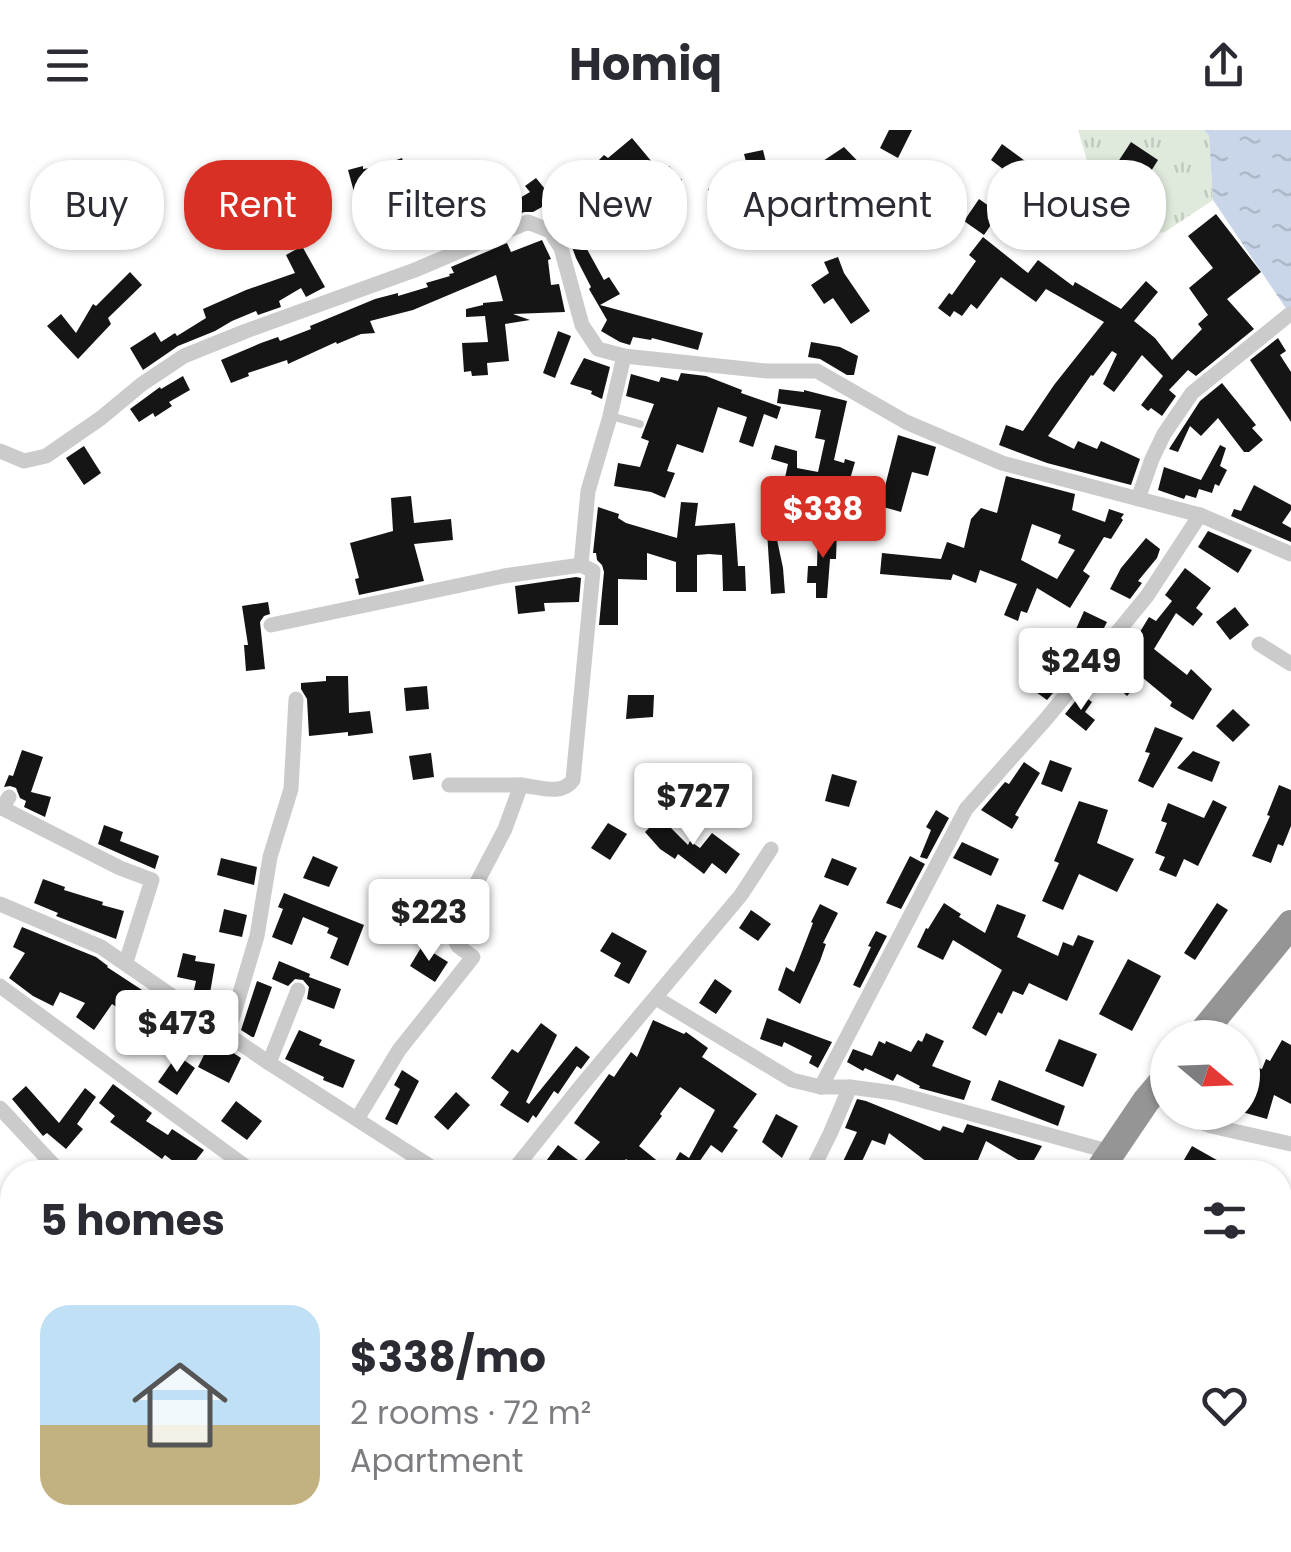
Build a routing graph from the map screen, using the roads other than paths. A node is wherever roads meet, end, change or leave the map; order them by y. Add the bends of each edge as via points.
1 (1290, 314) edge
2 (624, 356) junction
3 (610, 416) junction
4 (640, 424) dead end
5 (0, 451) edge
6 (1138, 499) junction
7 (1200, 515) junction
8 (1291, 554) edge
9 (581, 565) junction
10 (272, 625) dead end
11 (1259, 644) dead end
12 (1291, 664) edge
13 (296, 698) dead end
14 (449, 784) dead end
15 (521, 785) junction
16 (3, 804) edge
17 (771, 850) dead end
18 (0, 904) edge
19 (1291, 924) edge
20 (126, 962) junction
21 (0, 986) edge
22 (298, 990) dead end
23 (656, 998) junction
24 (1213, 1020) edge
25 (228, 1033) junction
26 (269, 1063) junction
27 (821, 1087) junction
28 (850, 1087) junction
29 (0, 1108) edge
30 (1150, 1114) edge
31 (357, 1119) junction
32 (1229, 1130) edge
33 (1291, 1144) edge
34 (49, 1160) edge
35 (237, 1160) edge
36 (420, 1160) edge
37 (522, 1160) edge
38 (817, 1160) edge
39 (1099, 1160) edge
40 (1107, 1160) edge

1 - 6 street via 1192,393 1164,434
2 - 3 street
2 - 5 street via 598,349 582,326 561,248 550,232 528,222 184,356 46,456 24,461
2 - 6 street via 818,371 906,422 1002,464
3 - 4 lane
3 - 9 street via 588,490
6 - 7 street
7 - 8 street
7 - 27 street via 1147,596 966,808
9 - 10 street
9 - 15 street via 593,571 573,780 560,790
11 - 12 street
13 - 25 street via 291,790
14 - 15 street
15 - 31 street via 451,932 473,957 399,1050
16 - 20 street via 152,880
17 - 23 street
18 - 20 street
19 - 24 highway
20 - 25 street
21 - 35 street
22 - 26 street
23 - 27 street via 792,1080
23 - 37 street
25 - 26 street
26 - 31 street
27 - 28 street
28 - 38 street
28 - 39 street via 895,1093
29 - 34 street
30 - 40 highway
31 - 36 street
32 - 33 street

